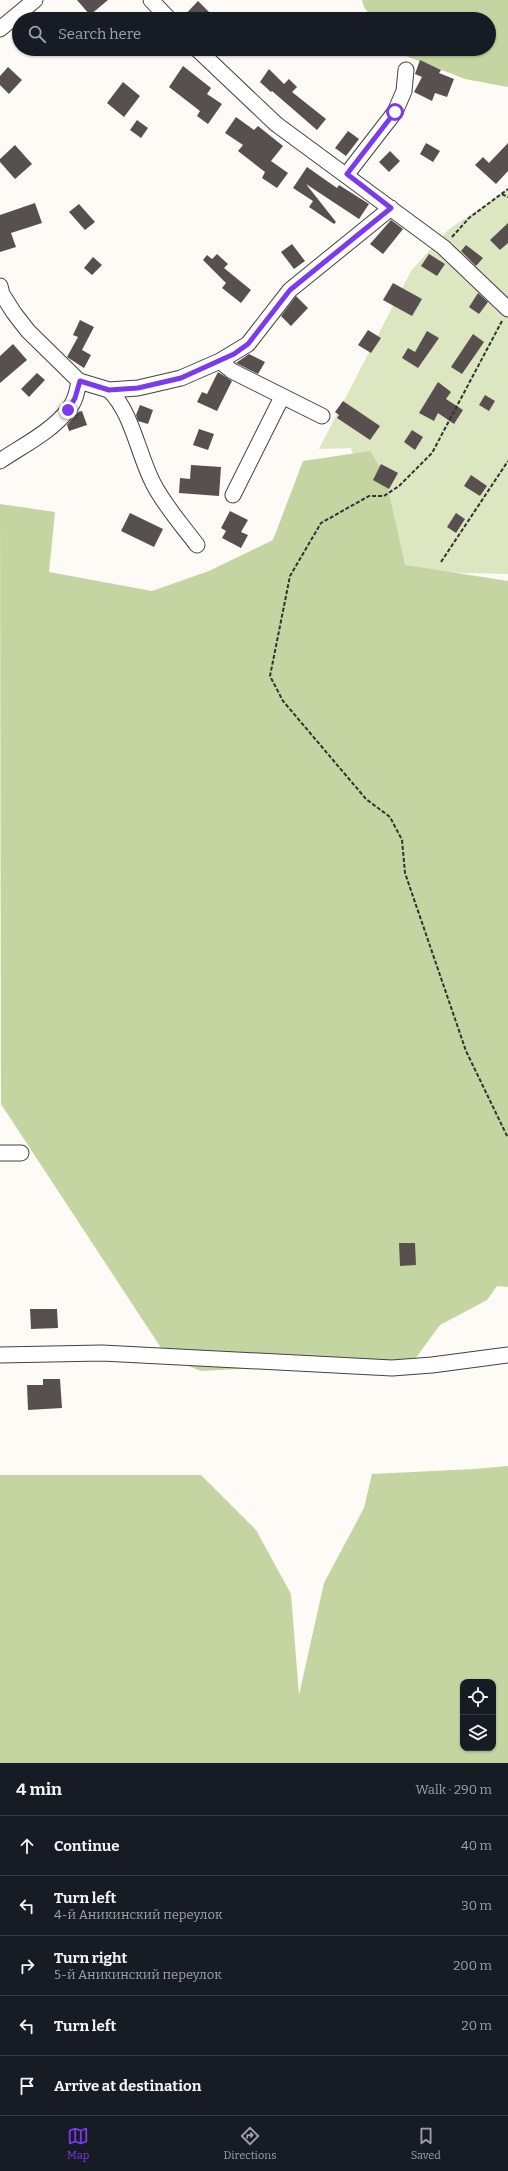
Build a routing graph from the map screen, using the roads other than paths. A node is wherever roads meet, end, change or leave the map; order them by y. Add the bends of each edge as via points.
1 (35, 0) edge
2 (151, 0) edge
3 (21, 12) edge
4 (162, 12) edge
5 (12, 19) edge
6 (0, 29) edge
7 (204, 56) edge
8 (406, 70) dead end
9 (347, 174) junction
10 (391, 208) junction
11 (0, 286) edge
12 (508, 309) edge
13 (220, 361) junction
14 (80, 381) junction
15 (109, 390) junction
16 (282, 397) junction
17 (322, 416) dead end
18 (0, 461) edge
19 (233, 495) dead end
20 (197, 546) dead end
21 (0, 1153) edge
22 (21, 1153) dead end
23 (0, 1354) edge
24 (508, 1355) edge

1 - 3 street
2 - 4 street
5 - 6 street
7 - 9 street via 276,124
8 - 9 street via 404,91 395,112
9 - 10 street
10 - 12 street via 443,246
10 - 13 street via 290,290 248,344
11 - 14 street via 2,294 28,331
13 - 15 street via 181,378 138,388
13 - 16 street via 232,371
14 - 15 street
14 - 18 street via 75,398 56,423
15 - 20 street via 124,407 143,462 154,485
16 - 17 street
16 - 19 street
21 - 22 street
23 - 24 street via 102,1353 392,1368

